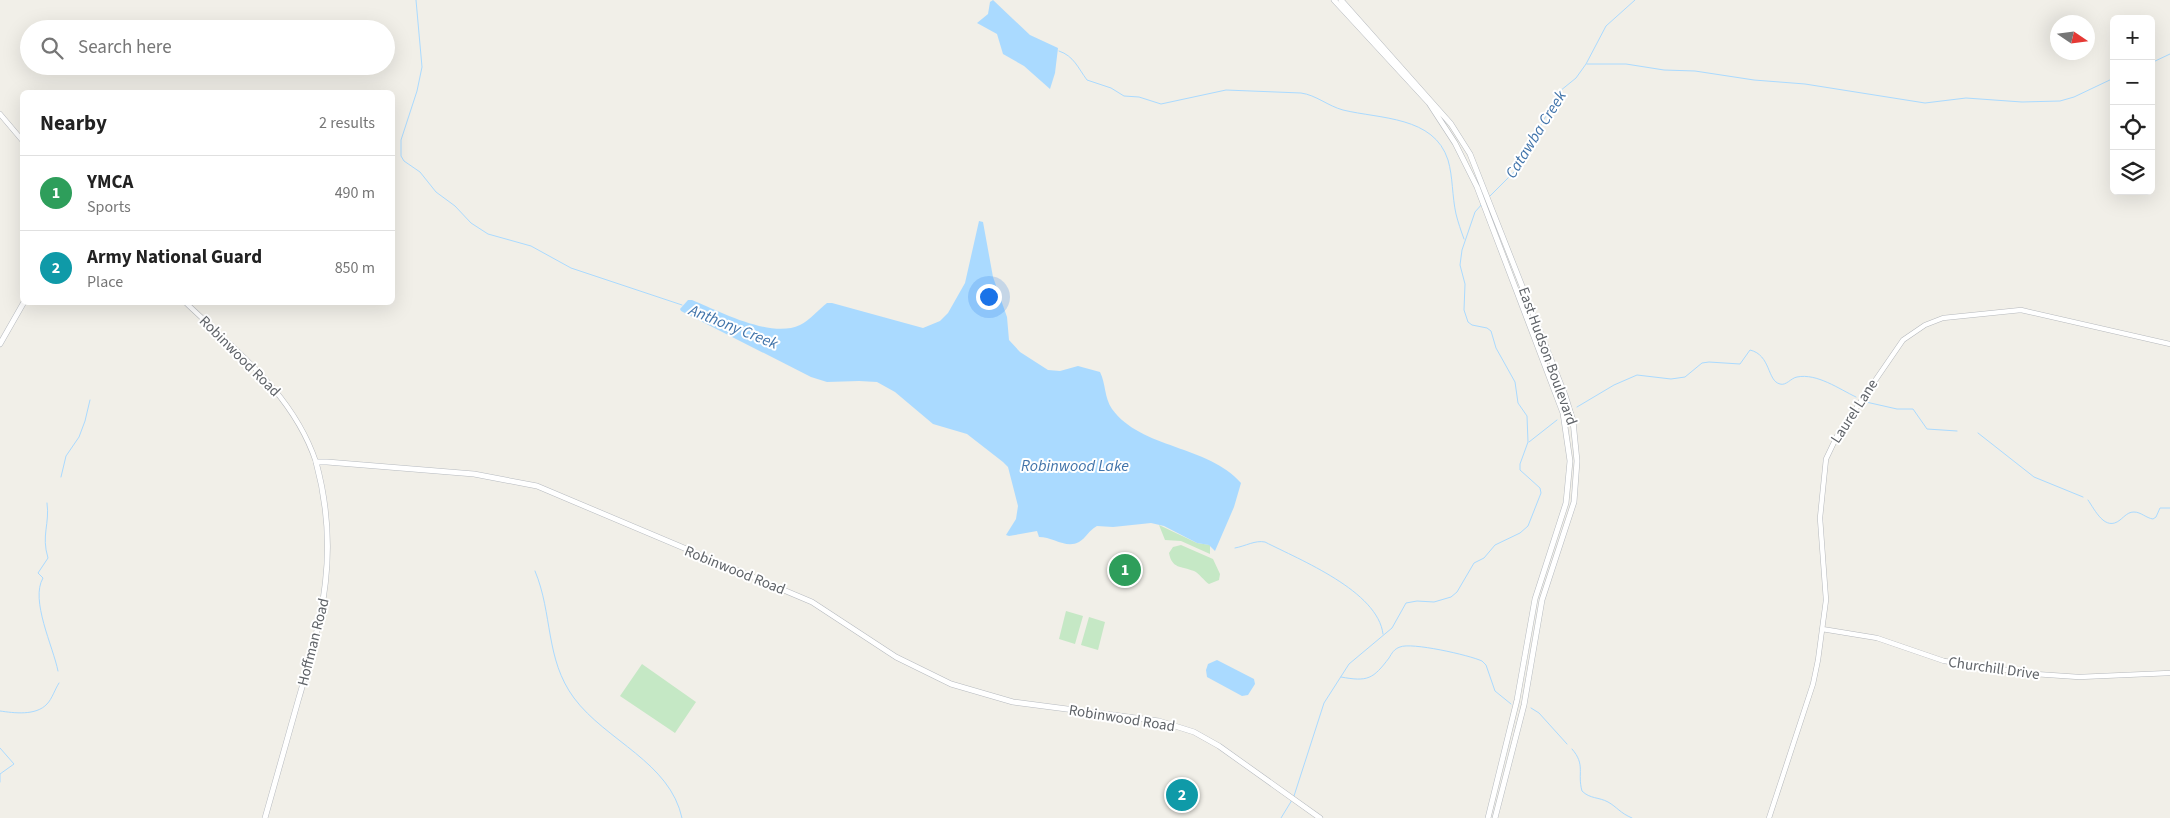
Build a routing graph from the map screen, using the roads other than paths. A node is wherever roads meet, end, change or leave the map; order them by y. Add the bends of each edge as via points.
1 (1334, 0) edge
2 (1341, 0) edge
3 (0, 114) edge
4 (20, 138) edge
5 (22, 305) edge
6 (188, 305) edge
7 (0, 344) edge
8 (2170, 344) edge
9 (316, 462) junction
10 (1822, 629) junction
11 (2170, 673) edge
12 (265, 818) edge
13 (1320, 818) edge
14 (1488, 818) edge
15 (1495, 818) edge
16 (1769, 818) edge

1 - 14 main road, East Hudson Boulevard via 1429,103 1455,143 1477,187 1563,412 1570,461 1566,502 1535,599 1517,700
2 - 15 main road, East Hudson Boulevard via 1451,124 1470,154 1573,421 1577,461 1574,502 1542,600 1524,705
3 - 4 street
5 - 7 main road
6 - 9 street, Robinwood Road via 279,393 300,424
8 - 10 street, Laurel Lane via 2021,310 1943,318 1908,336 1837,436 1826,460 1820,502 1826,600
9 - 12 main road, Hoffman Road via 328,530 325,597 316,641
9 - 13 main road, Robinwood Road via 461,472 537,486 812,602 896,657 952,684 1014,702 1177,726 1220,746
10 - 11 street, Churchill Drive via 1877,638 1944,661 2035,674 2079,678
10 - 16 street, Laurel Lane via 1813,684

